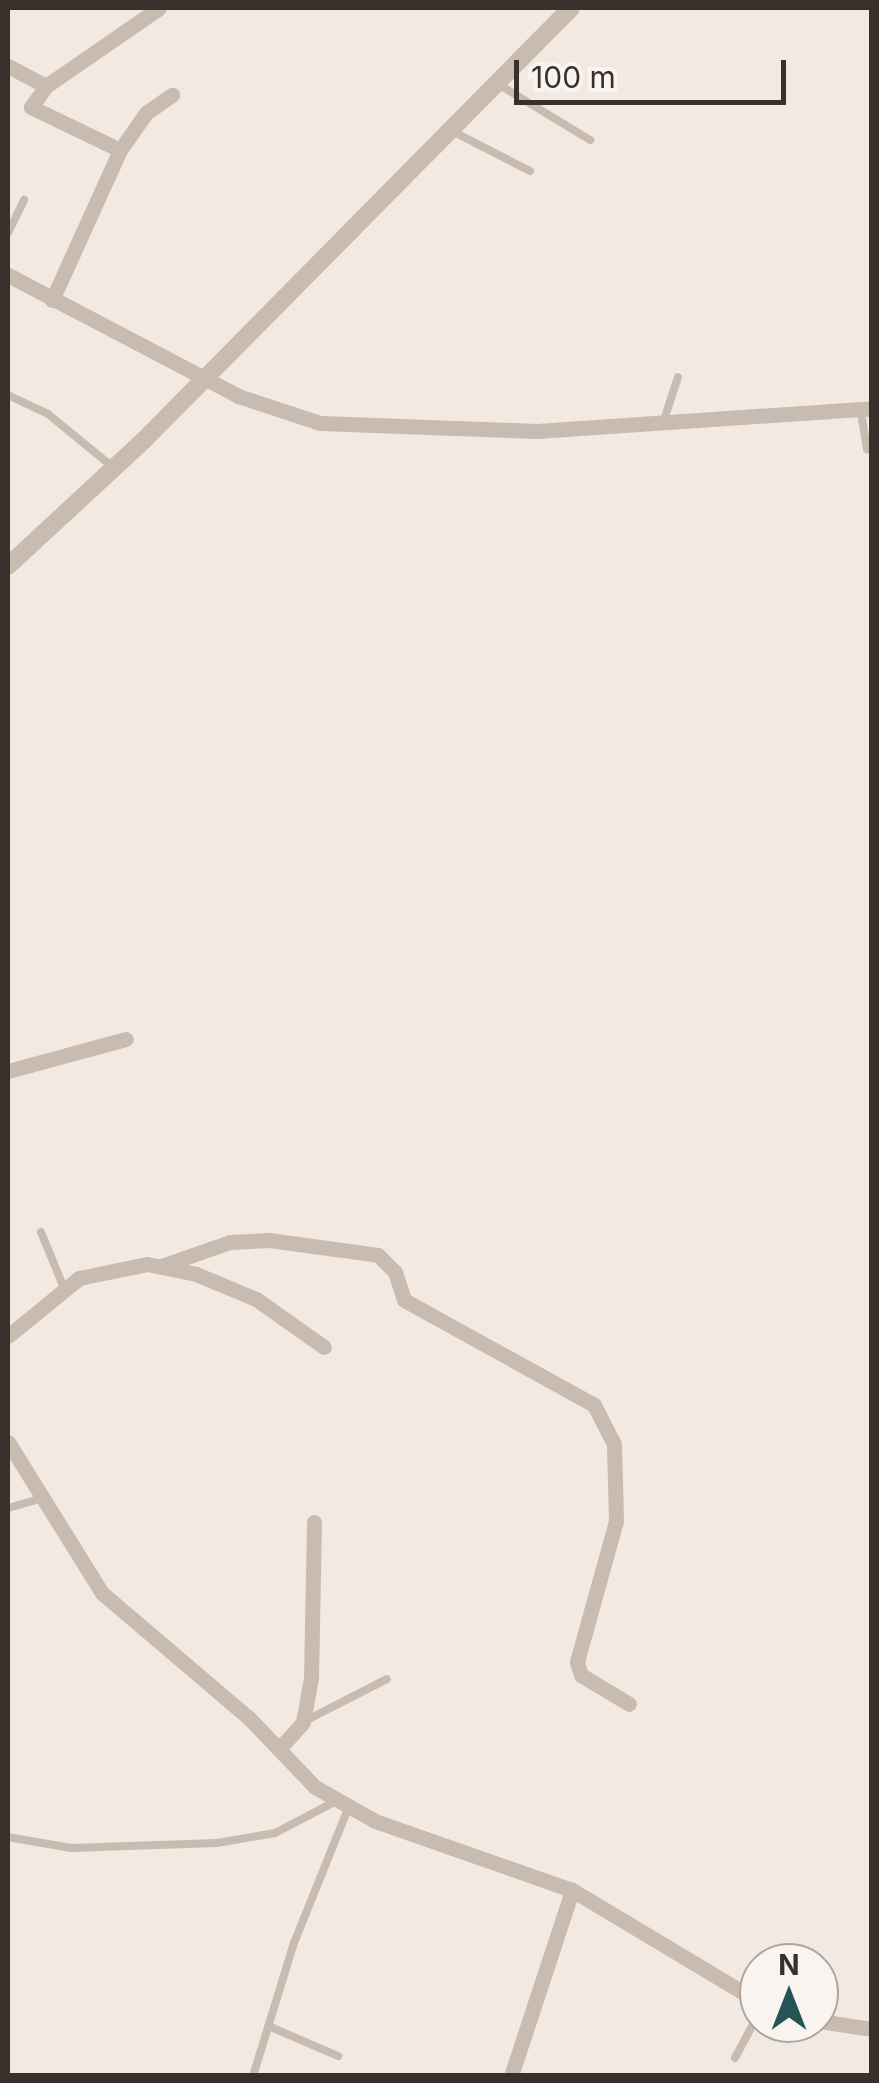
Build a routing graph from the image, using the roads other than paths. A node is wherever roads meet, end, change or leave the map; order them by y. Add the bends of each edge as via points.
1 (159, 8) edge
2 (572, 8) edge
3 (8, 66) edge
4 (498, 84) junction
5 (46, 86) junction
6 (172, 95) dead end
7 (450, 130) junction
8 (590, 140) dead end
9 (120, 150) junction
10 (530, 170) dead end
11 (24, 200) dead end
12 (8, 233) edge
13 (8, 275) edge
14 (52, 300) junction
15 (205, 377) junction
16 (678, 378) dead end
17 (8, 396) edge
18 (866, 407) edge
19 (663, 424) junction
20 (868, 449) dead end
21 (114, 468) junction
22 (8, 566) edge
23 (126, 1039) dead end
24 (8, 1071) edge
25 (41, 1232) dead end
26 (160, 1266) junction
27 (64, 1288) junction
28 (8, 1336) edge
29 (324, 1347) dead end
30 (8, 1442) edge
31 (42, 1498) junction
32 (8, 1508) edge
33 (314, 1522) dead end
34 (387, 1679) dead end
35 (629, 1704) dead end
36 (303, 1722) junction
37 (279, 1749) junction
38 (343, 1803) junction
39 (8, 1836) edge
40 (572, 1890) junction
41 (739, 1990) edge
42 (839, 2023) edge
43 (272, 2028) junction
44 (872, 2029) edge
45 (743, 2043) edge
46 (338, 2056) dead end
47 (735, 2058) dead end
48 (253, 2076) edge
49 (511, 2076) edge

1 - 5 street
2 - 4 street
3 - 5 street
4 - 7 street
4 - 8 lane
5 - 9 street via 31,107
6 - 9 street via 146,112
7 - 10 lane
7 - 15 street
9 - 14 street
11 - 12 lane
13 - 14 street
14 - 15 street
15 - 19 street via 238,396 320,423 537,431
15 - 21 street
16 - 19 lane
17 - 21 lane via 48,414
18 - 19 street
18 - 20 lane
21 - 22 street
23 - 24 street
25 - 27 lane
26 - 27 street via 96,1272
26 - 29 street via 256,1298
26 - 35 street via 230,1242 269,1240 378,1255 394,1272 404,1300 594,1405 614,1444 616,1521 577,1662 581,1675
27 - 28 street
30 - 31 street
31 - 32 lane
31 - 37 street via 102,1593
33 - 36 street via 311,1678
34 - 36 lane
36 - 37 street
37 - 38 street
38 - 39 lane via 275,1834 217,1843 70,1848
38 - 40 street
38 - 43 lane
40 - 41 street
40 - 49 street
42 - 44 street
43 - 46 lane
43 - 48 lane
45 - 47 lane

